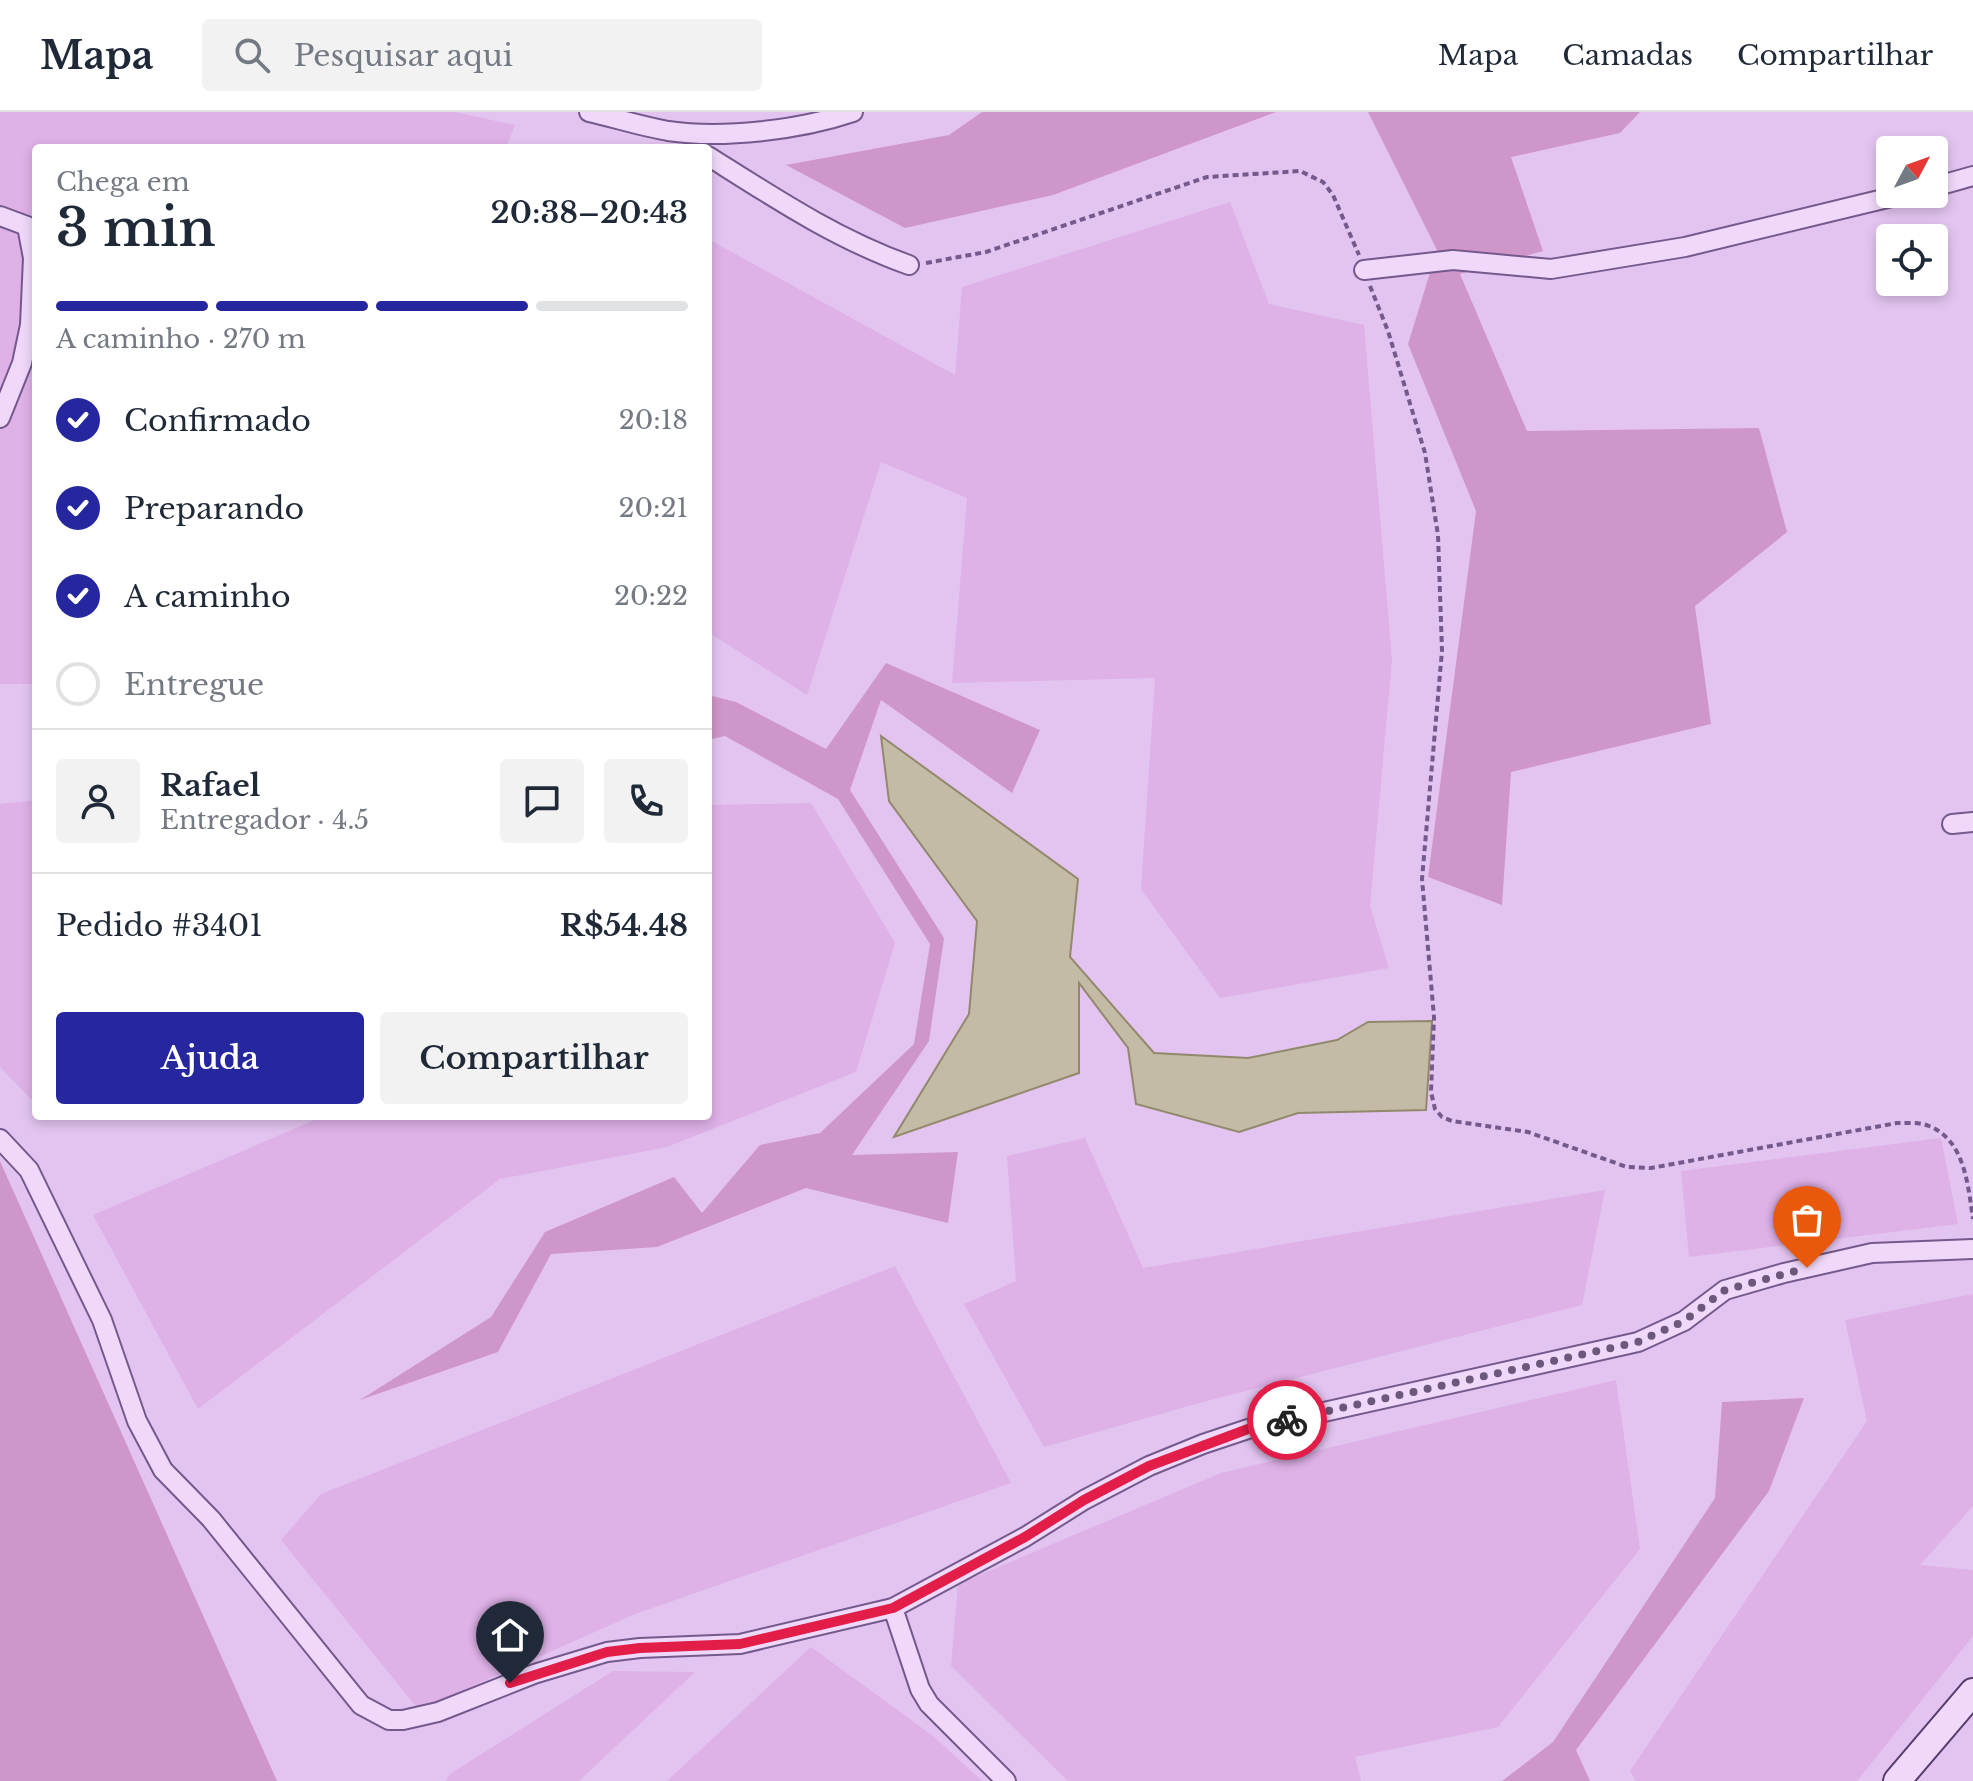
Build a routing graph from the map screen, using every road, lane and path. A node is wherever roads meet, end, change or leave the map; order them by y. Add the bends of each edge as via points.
1 (589, 112) edge
2 (853, 112) edge
3 (669, 131) junction
4 (690, 144) edge
5 (712, 159) edge
6 (1973, 176) edge
7 (1948, 183) edge
8 (1876, 201) edge
9 (0, 216) edge
10 (32, 253) edge
11 (909, 265) joint
12 (1364, 270) junction
13 (32, 272) edge
14 (0, 418) edge
15 (1973, 822) edge
16 (1952, 824) dead end
17 (0, 1139) edge
18 (1973, 1219) edge
19 (1973, 1249) edge
20 (893, 1608) junction
21 (1973, 1692) edge
22 (1006, 1781) edge
23 (1897, 1781) edge

1 - 3 street
2 - 3 street via 737,133
3 - 4 street
5 - 11 street via 802,216
6 - 7 street
8 - 12 street via 1685,247 1551,269 1453,260
9 - 10 street via 27,226
11 - 12 path via 986,252 1207,177 1300,171 1323,182 1333,195
12 - 18 path via 1425,453 1438,535 1442,651 1422,879 1434,1017 1435,1109 1452,1121 1528,1132 1627,1167 1651,1168 1897,1123 1926,1124 1955,1149 1967,1174
13 - 14 street via 27,345
15 - 16 street
17 - 20 street via 29,1170 102,1320 137,1421 163,1470 211,1519 361,1705 389,1720 438,1712 607,1652 740,1644
19 - 20 street via 1872,1253 1784,1273 1725,1290 1684,1321 1638,1342 1248,1429 1149,1466
20 - 22 street via 929,1704
21 - 23 street

